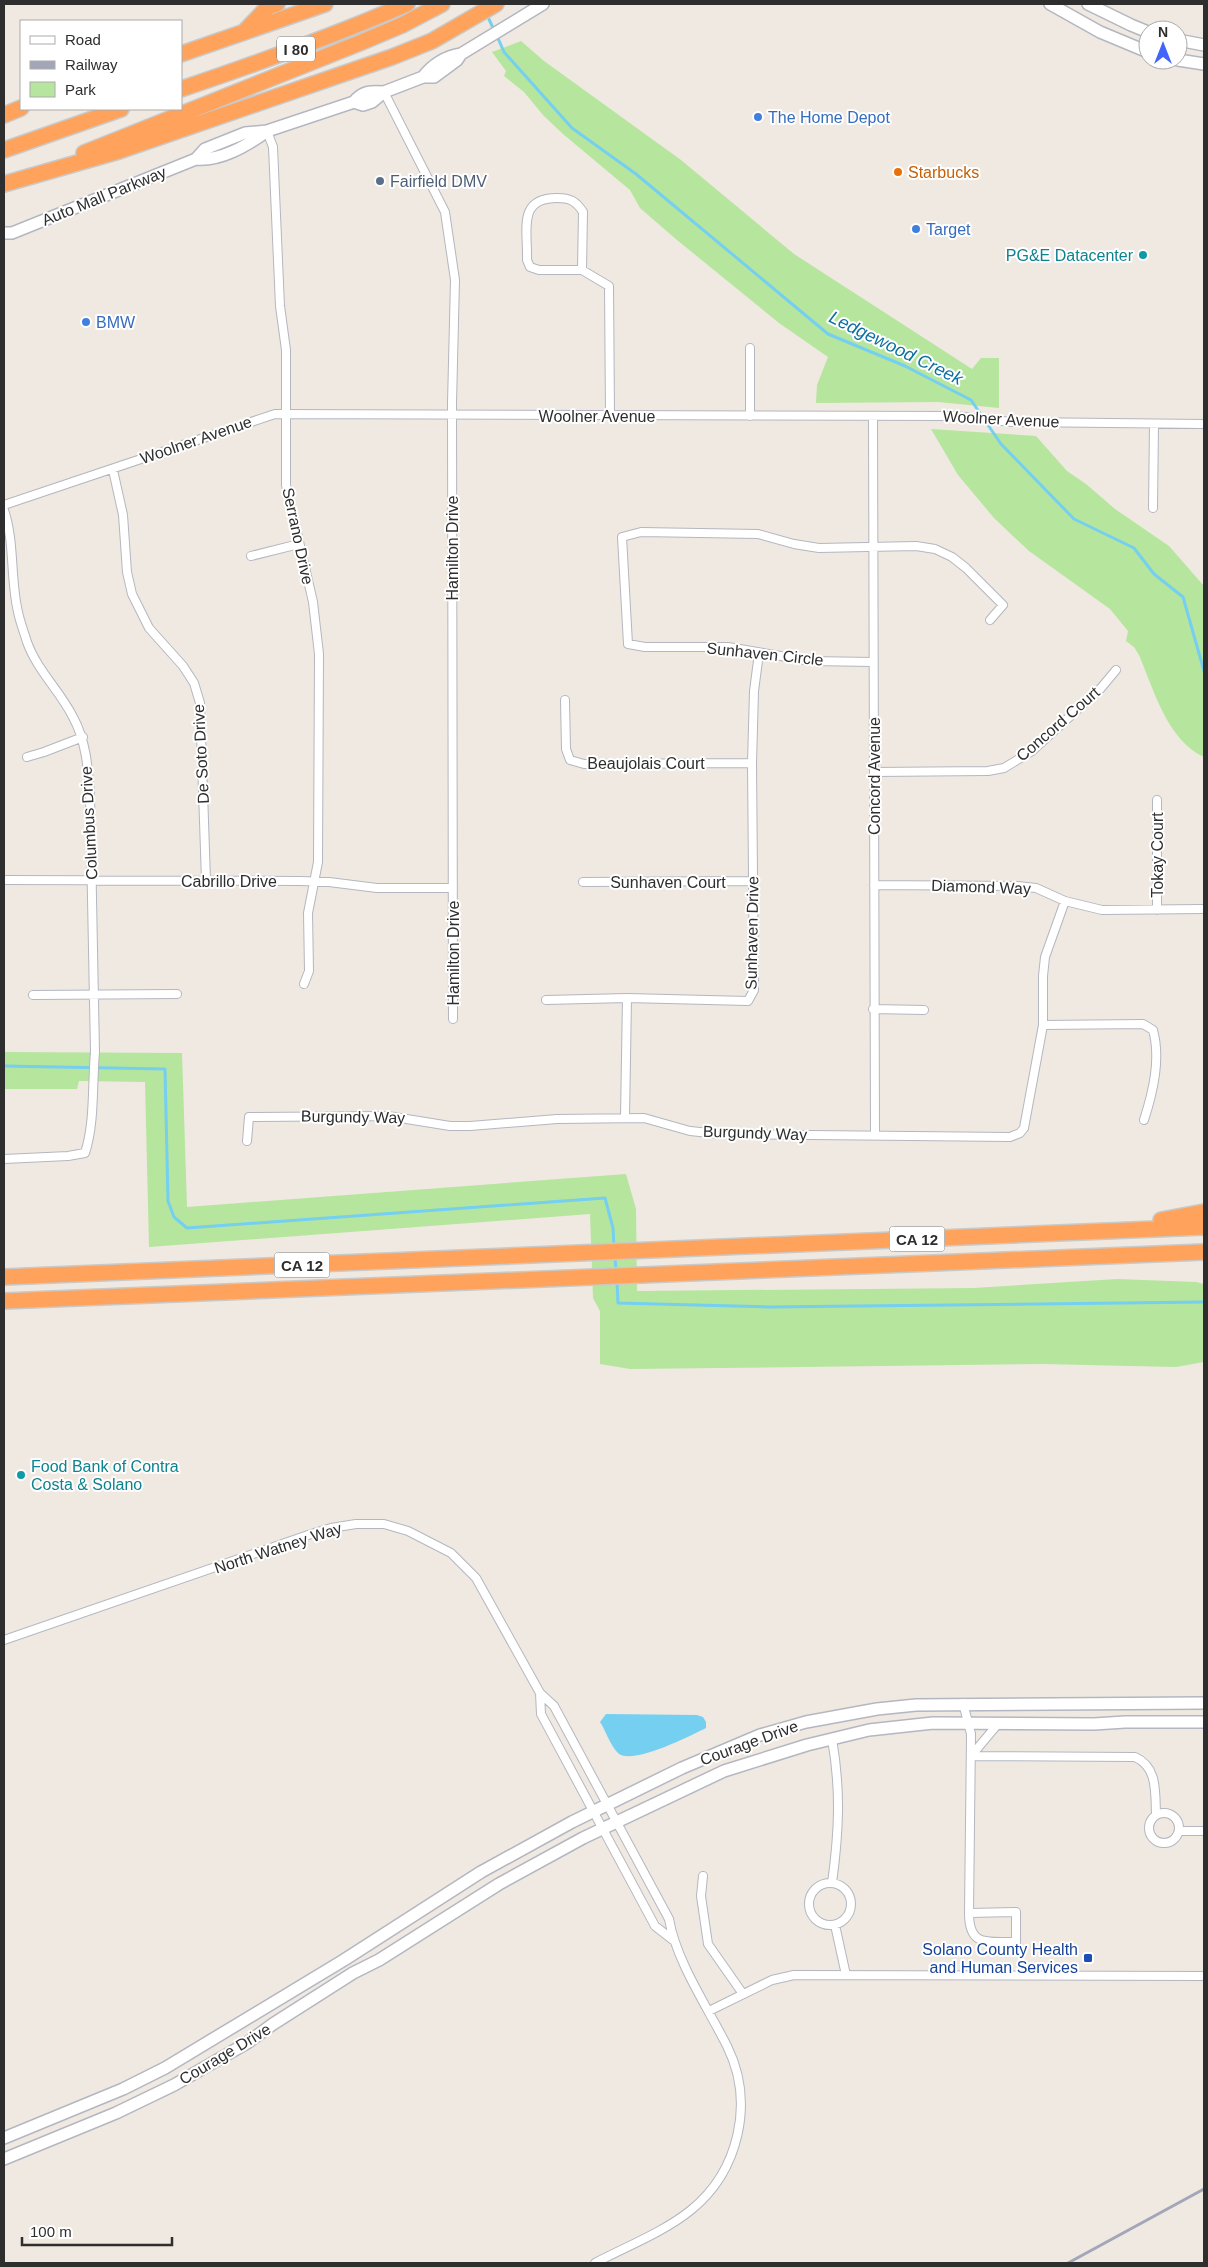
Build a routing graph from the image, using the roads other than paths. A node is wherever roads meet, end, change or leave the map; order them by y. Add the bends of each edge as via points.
1 (277, 4) edge
2 (325, 4) edge
3 (408, 4) edge
4 (442, 4) edge
5 (496, 4) edge
6 (543, 4) edge
7 (1050, 4) edge
8 (1088, 4) edge
9 (1138, 28) edge
10 (242, 34) junction
11 (1188, 42) edge
12 (1204, 45) edge
13 (1138, 48) edge
14 (182, 54) edge
15 (1188, 62) edge
16 (1204, 64) edge
17 (182, 89) edge
18 (384, 92) junction
19 (20, 108) edge
20 (118, 110) edge
21 (4, 115) edge
22 (267, 131) junction
23 (4, 150) edge
24 (25, 178) junction
25 (4, 184) edge
26 (6, 236) edge
27 (582, 270) junction
28 (750, 348) dead end
29 (286, 414) junction
30 (452, 416) junction
31 (610, 416) junction
32 (750, 416) junction
33 (874, 416) junction
34 (1154, 424) junction
35 (1204, 424) edge
36 (113, 470) junction
37 (4, 505) edge
38 (1153, 508) dead end
39 (4, 510) edge
40 (299, 544) junction
41 (874, 546) junction
42 (251, 556) dead end
43 (990, 620) dead end
44 (760, 653) junction
45 (873, 662) junction
46 (1116, 670) dead end
47 (565, 700) dead end
48 (82, 737) junction
49 (26, 757) dead end
50 (752, 763) junction
51 (874, 772) junction
52 (1157, 800) dead end
53 (4, 880) edge
54 (206, 880) junction
55 (92, 881) junction
56 (753, 881) junction
57 (314, 882) junction
58 (583, 882) dead end
59 (874, 885) junction
60 (453, 888) junction
61 (1065, 901) junction
62 (1204, 909) edge
63 (1157, 910) junction
64 (304, 984) dead end
65 (177, 994) dead end
66 (33, 995) dead end
67 (95, 995) junction
68 (626, 998) junction
69 (546, 1000) dead end
70 (874, 1009) junction
71 (924, 1010) dead end
72 (453, 1019) dead end
73 (1043, 1025) junction
74 (625, 1117) junction
75 (1144, 1120) dead end
76 (875, 1135) junction
77 (247, 1141) dead end
78 (4, 1159) edge
79 (1204, 1212) edge
80 (1204, 1227) edge
81 (1063, 1231) junction
82 (1204, 1252) edge
83 (1180, 1253) junction
84 (1204, 1260) edge
85 (4, 1277) edge
86 (4, 1301) edge
87 (4, 1640) edge
88 (540, 1693) junction
89 (963, 1703) junction
90 (1204, 1703) edge
91 (1204, 1722) edge
92 (968, 1723) junction
93 (997, 1725) junction
94 (832, 1739) junction
95 (971, 1756) junction
96 (608, 1805) junction
97 (593, 1812) junction
98 (1156, 1814) junction
99 (617, 1822) junction
100 (602, 1829) junction
101 (1179, 1831) junction
102 (1204, 1832) edge
103 (703, 1876) dead end
104 (832, 1883) junction
105 (969, 1913) junction
106 (836, 1925) junction
107 (673, 1940) junction
108 (344, 1960) junction
109 (353, 1973) junction
110 (846, 1975) junction
111 (1204, 1976) edge
112 (743, 1994) junction
113 (709, 2011) junction
114 (81, 2107) junction
115 (91, 2123) junction
116 (4, 2138) edge
117 (4, 2159) edge
118 (595, 2263) edge

1 - 10 highway via 268,7
2 - 10 highway, I 80
3 - 17 highway, I 80 via 308,45
4 - 24 highway via 362,42
5 - 24 highway via 465,24 400,54 210,121
6 - 18 street, Auto Mall Parkway via 478,42 434,77 423,77
7 - 13 street
8 - 9 street
10 - 14 highway, I 80
11 - 12 street
15 - 16 street
18 - 22 street, Auto Mall Parkway via 369,91 360,94 354,102
18 - 30 street, Hamilton Drive via 448,226 455,280
19 - 21 highway
20 - 23 highway
22 - 26 street, Auto Mall Parkway via 244,133 205,149 196,159
22 - 29 street, Serrano Drive via 273,147 280,306 286,350
24 - 25 highway
27 - 27 street via 583,212 578,204 568,198 543,198 534,203 528,213 527,260 530,267
27 - 31 street via 609,286
28 - 32 street
29 - 30 street, Woolner Avenue
29 - 36 street, Woolner Avenue via 263,417
29 - 40 street, Serrano Drive via 286,485
30 - 31 street, Woolner Avenue
30 - 60 street, Hamilton Drive
31 - 32 street, Woolner Avenue
32 - 33 street, Woolner Avenue
33 - 34 street, Woolner Avenue
33 - 41 street, Concord Avenue
34 - 35 street, Woolner Avenue
34 - 38 street
36 - 37 street, Woolner Avenue
36 - 54 street, De Soto Drive via 123,515 127,572 139,613 183,666 194,683 200,703
39 - 48 street, Columbus Drive via 10,530 18,612 28,645 73,715
40 - 42 street
40 - 57 street, Serrano Drive via 313,602 318,654 318,862
41 - 43 street via 916,546 935,549 952,557 1003,605
41 - 44 street, Sunhaven Circle via 819,548 758,534 641,532 622,537 628,644 728,647
41 - 45 street, Concord Avenue
44 - 45 street, Sunhaven Circle via 810,661
44 - 50 street, Sunhaven Drive via 754,691
45 - 51 street, Concord Avenue
46 - 51 street, Concord Court via 1101,688 1032,751 1004,768 980,772
47 - 50 street, Beaujolais Court via 566,749 570,760 584,764
48 - 49 street
48 - 55 street, Columbus Drive via 90,795
50 - 56 street, Sunhaven Drive
51 - 59 street, Concord Avenue
52 - 63 street, Tokay Court
53 - 55 street, Cabrillo Drive
54 - 55 street, Cabrillo Drive
54 - 57 street, Cabrillo Drive
55 - 67 street, Columbus Drive
56 - 58 street, Sunhaven Court
56 - 68 street, Sunhaven Drive via 754,990 748,1001
57 - 60 street, Cabrillo Drive via 377,888
57 - 64 street, Serrano Drive via 308,913 309,971
59 - 61 street, Diamond Way via 1018,886 1036,888
59 - 70 street, Concord Avenue
60 - 72 street, Hamilton Drive
61 - 63 street, Diamond Way via 1102,910
61 - 73 street, Burgundy Way via 1046,957
62 - 63 street, Diamond Way
65 - 67 street
66 - 67 street
67 - 78 street, Columbus Drive via 91,1136 85,1153
68 - 69 street
68 - 74 street
70 - 71 street
70 - 76 street, Concord Avenue
73 - 75 street via 1143,1024 1153,1030 1157,1044 1153,1093
73 - 76 street, Burgundy Way via 1024,1128 1020,1133 1010,1136
74 - 76 street, Burgundy Way via 720,1134
74 - 77 street, Burgundy Way via 470,1126 388,1116 249,1117
79 - 81 highway
80 - 81 highway, CA 12
81 - 85 highway, CA 12
82 - 83 highway, CA 12
83 - 84 highway
83 - 86 highway, CA 12
87 - 88 street, North Watney Way via 311,1534 356,1524 384,1524 408,1531 451,1554 476,1578
88 - 96 street, North Watney Way via 554,1706
88 - 97 street, North Watney Way via 541,1714
89 - 90 street, Courage Drive
89 - 92 street
89 - 96 street, Courage Drive via 876,1709 806,1722 760,1735 682,1768
91 - 93 street, Courage Drive
92 - 93 street, Courage Drive
92 - 94 street, Courage Drive via 869,1730
92 - 95 street
93 - 95 street
94 - 99 street, Courage Drive via 724,1771
94 - 104 street via 838,1773 839,1834
95 - 98 street via 1136,1757 1143,1760 1153,1776
95 - 105 street
96 - 97 street, Courage Drive
96 - 99 street, North Watney Way
97 - 100 street, North Watney Way
97 - 108 street, Courage Drive via 482,1872
98 - 101 street via 1166,1812 1176,1817
98 - 101 street via 1149,1826 1154,1839 1168,1843
99 - 100 street, Courage Drive
99 - 107 street, North Watney Way via 669,1919
100 - 107 street, North Watney Way via 655,1926
100 - 109 street, Courage Drive via 499,1884
101 - 102 street
103 - 112 street via 701,1896 708,1944
104 - 106 street via 846,1891 851,1907 843,1921
104 - 106 street via 816,1888 811,1894 809,1910 819,1923
105 - 105 street via 969,1926 974,1936 982,1941 1016,1942 1016,1912
106 - 110 street
107 - 113 street
108 - 109 street
108 - 114 street, Courage Drive via 164,2068
109 - 115 street, Courage Drive via 247,2043 174,2085
110 - 111 street
110 - 112 street via 794,1975 772,1980
112 - 113 street
113 - 118 street via 729,2049 738,2078 740,2122 732,2155 725,2170 690,2210
114 - 115 street
114 - 116 street, Courage Drive
115 - 117 street, Courage Drive

